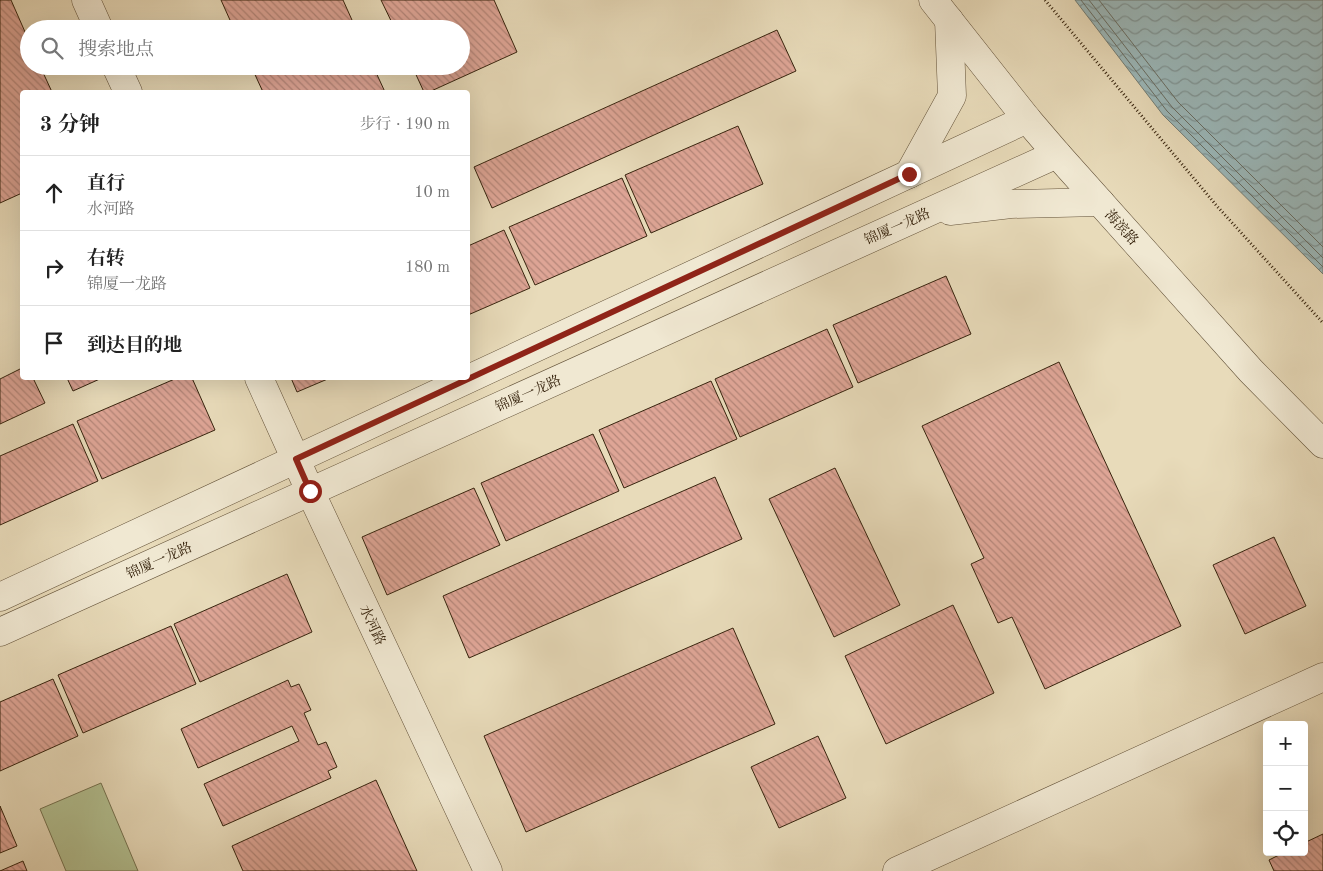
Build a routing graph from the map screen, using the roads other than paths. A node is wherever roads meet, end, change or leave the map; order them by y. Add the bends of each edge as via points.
1 (86, 0) edge
2 (941, 10) edge
3 (95, 20) edge
4 (120, 75) edge
5 (127, 90) edge
6 (1027, 119) junction
7 (1057, 154) junction
8 (909, 174) junction
9 (1100, 202) junction
10 (926, 213) junction
11 (470, 378) edge
12 (259, 380) edge
13 (466, 380) edge
14 (1323, 444) edge
15 (296, 459) junction
16 (310, 491) junction
17 (0, 597) edge
18 (0, 632) edge
19 (1323, 677) edge
20 (488, 871) edge
21 (897, 871) edge

1 - 3 street
2 - 6 street, 海滨路
2 - 8 street via 952,96
4 - 5 street
6 - 7 street, 海滨路
6 - 8 street
7 - 9 street, 海滨路
7 - 10 street, 锦厦一龙路
8 - 11 street
9 - 10 street via 1011,204
9 - 14 street, 海滨路 via 1251,371
10 - 16 street, 锦厦一龙路
12 - 15 street, 水河路
13 - 15 street
15 - 16 street, 水河路
15 - 17 street
16 - 18 street, 锦厦一龙路
16 - 20 street, 水河路
19 - 21 street

